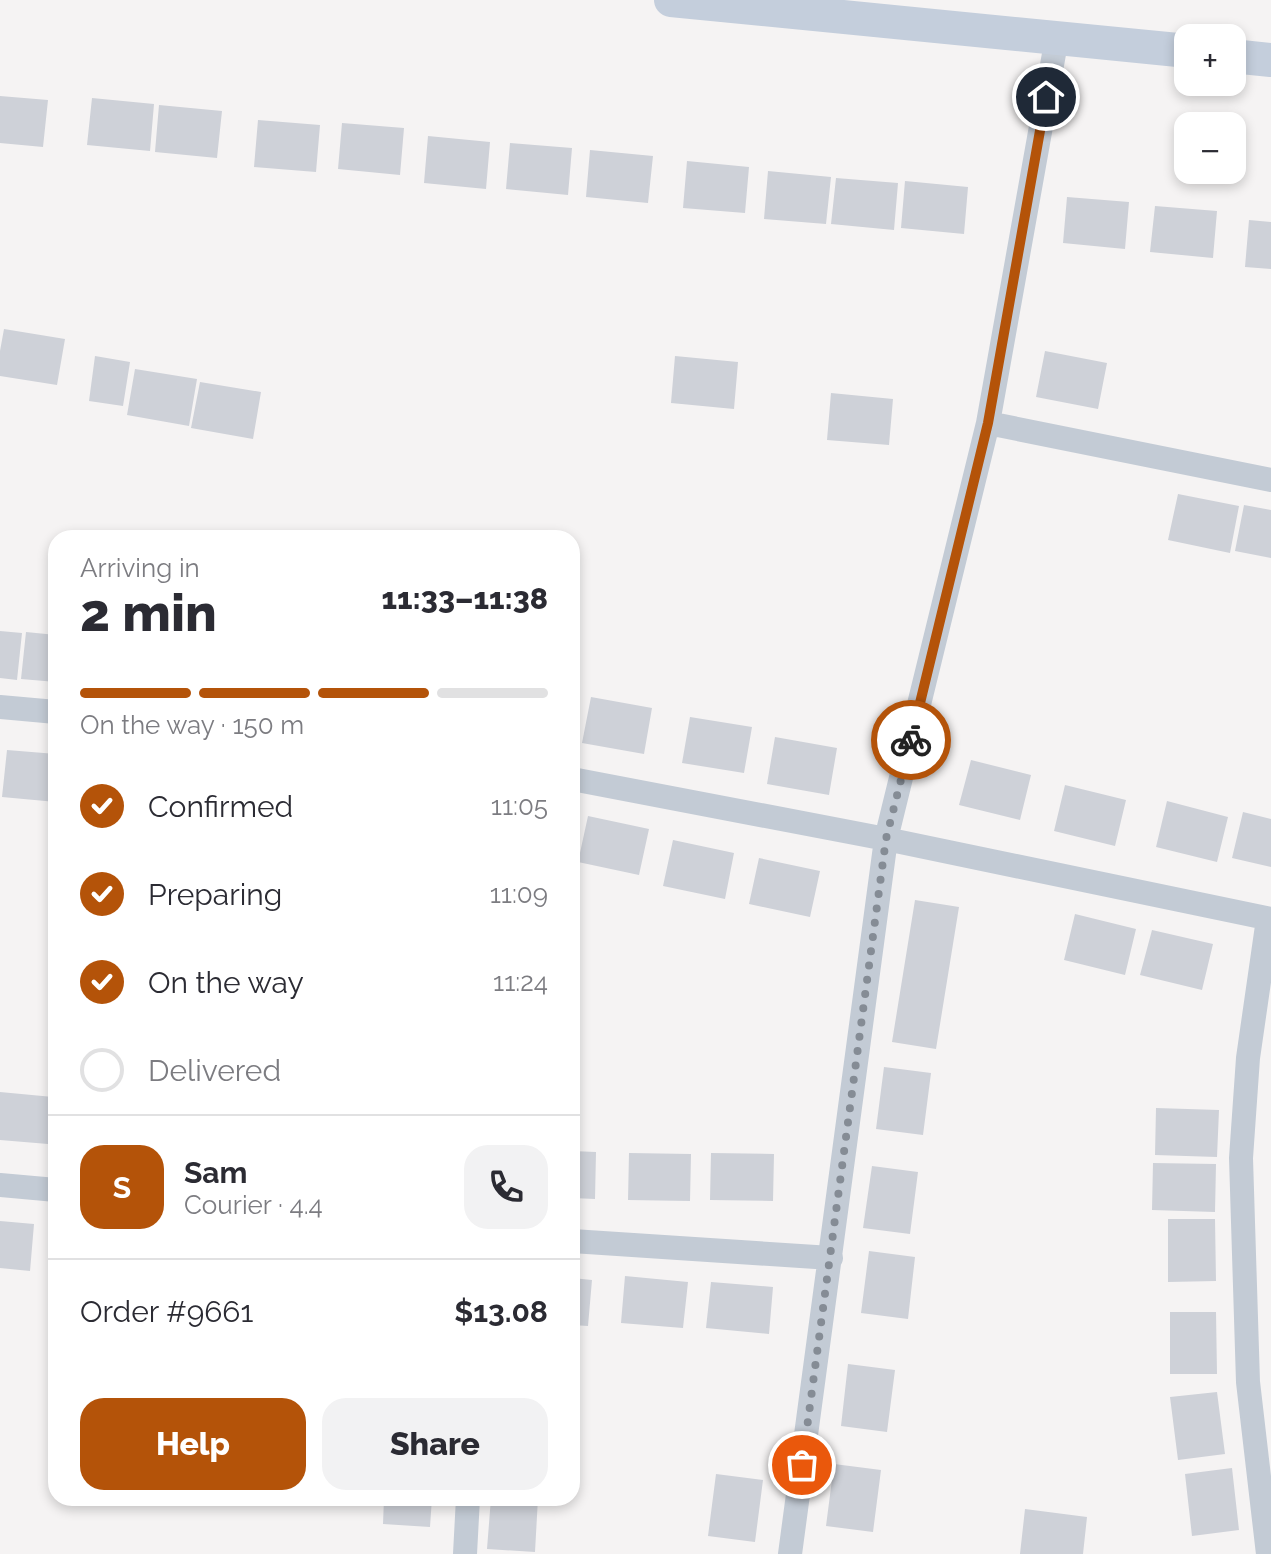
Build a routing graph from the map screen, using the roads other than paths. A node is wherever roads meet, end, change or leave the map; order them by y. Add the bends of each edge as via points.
1 (671, 0) edge
2 (1057, 37) junction
3 (1174, 50) edge
4 (1246, 57) edge
5 (1271, 60) edge
6 (988, 423) junction
7 (1271, 480) edge
8 (0, 707) edge
9 (48, 711) edge
10 (580, 781) edge
11 (886, 839) junction
12 (1270, 919) edge
13 (0, 1185) edge
14 (48, 1189) edge
15 (580, 1242) edge
16 (831, 1258) junction
17 (468, 1506) edge
18 (465, 1554) edge
19 (790, 1554) edge
20 (1268, 1554) edge

1 - 2 street
2 - 3 street
2 - 6 street
4 - 5 street
6 - 7 street
6 - 11 street
8 - 9 street
10 - 11 street
11 - 12 street
11 - 16 street
12 - 20 street via 1248,1058 1241,1158 1248,1382
13 - 14 street
15 - 16 street
16 - 19 street
17 - 18 street

